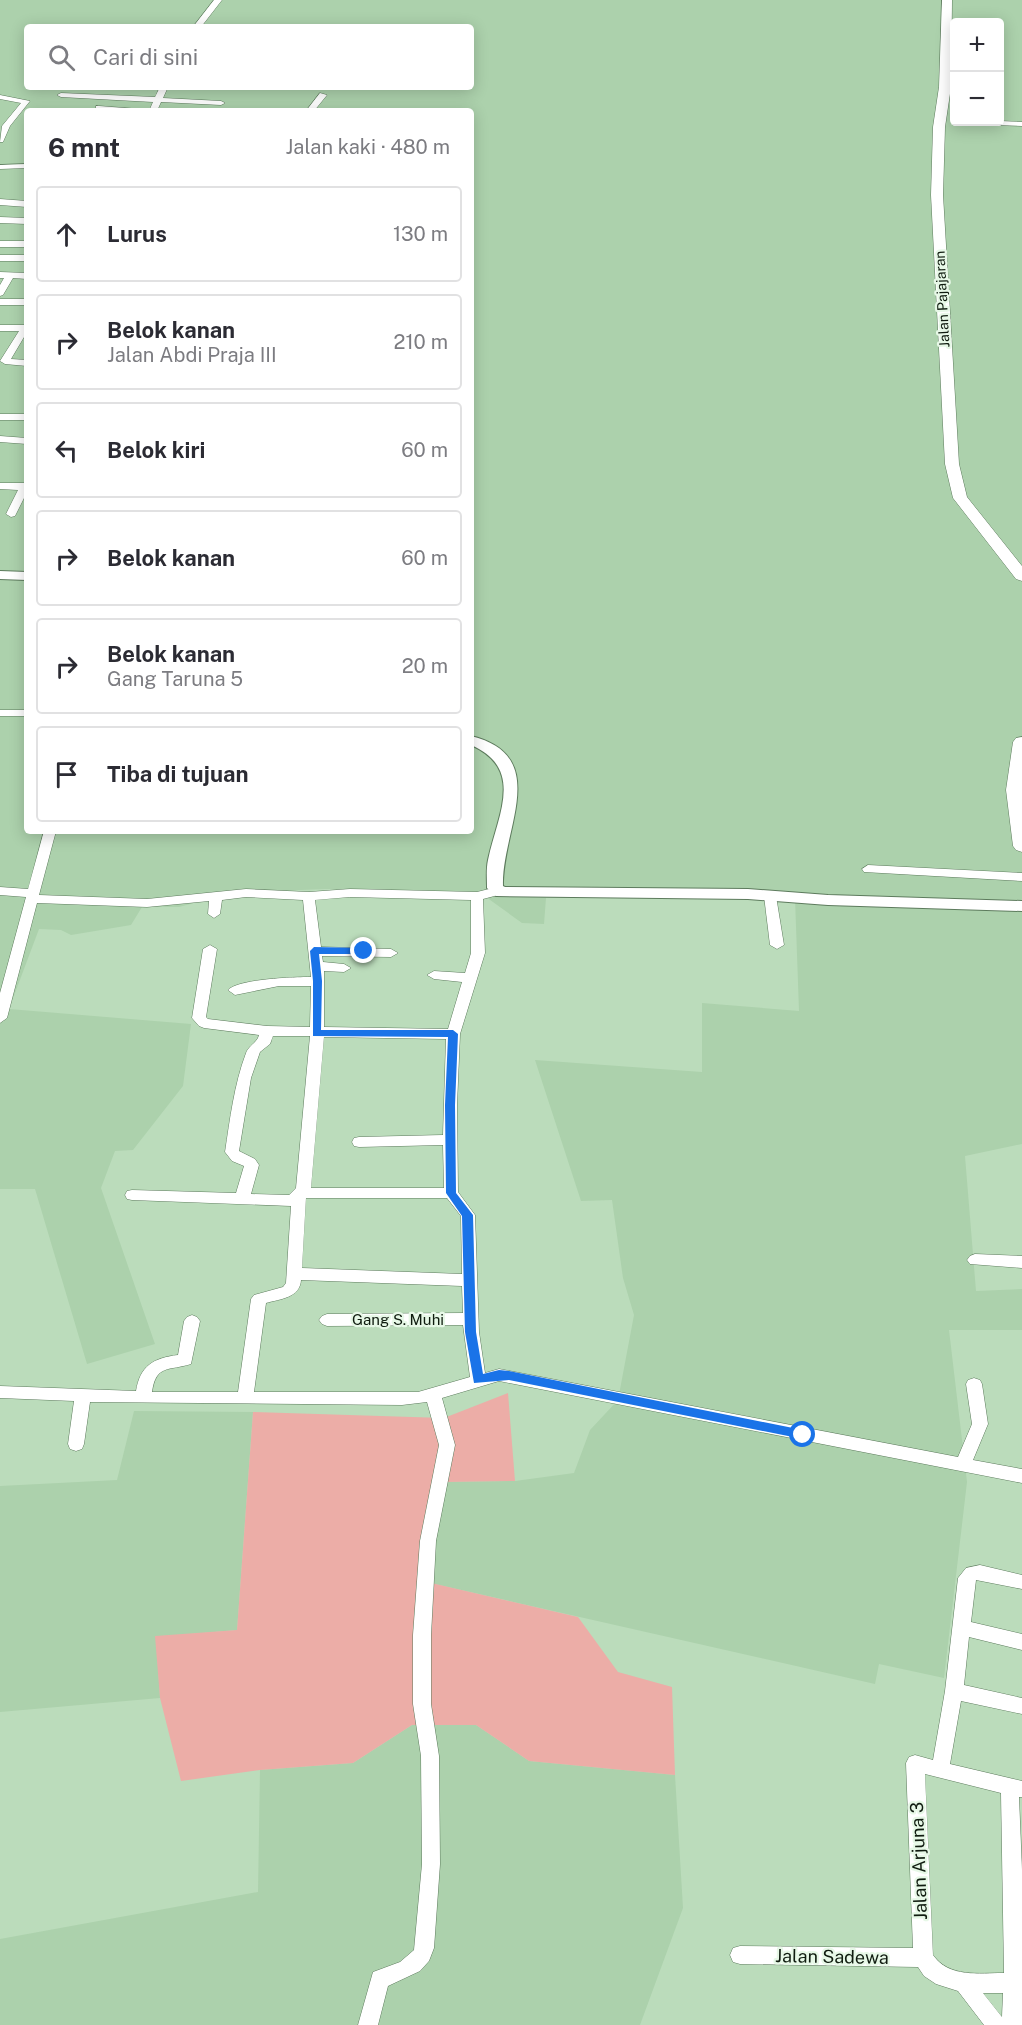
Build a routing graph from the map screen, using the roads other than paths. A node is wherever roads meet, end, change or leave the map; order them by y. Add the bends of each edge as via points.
1 (218, 0) edge
2 (948, 0) edge
3 (199, 24) edge
4 (163, 90) edge
5 (61, 95) dead end
6 (323, 95) dead end
7 (0, 97) edge
8 (158, 100) junction
9 (221, 103) dead end
10 (154, 108) edge
11 (312, 108) edge
12 (1004, 123) edge
13 (1022, 124) edge
14 (0, 140) edge
15 (24, 166) edge
16 (0, 168) edge
17 (0, 202) edge
18 (24, 204) edge
19 (0, 220) edge
20 (24, 221) edge
21 (0, 244) edge
22 (24, 244) edge
23 (0, 258) edge
24 (24, 258) edge
25 (5, 276) edge
26 (24, 276) edge
27 (24, 281) edge
28 (20, 287) dead end
29 (0, 293) edge
30 (0, 302) edge
31 (24, 302) edge
32 (0, 328) edge
33 (24, 328) edge
34 (24, 331) edge
35 (24, 363) edge
36 (0, 417) edge
37 (24, 417) edge
38 (0, 439) edge
39 (24, 441) edge
40 (0, 486) edge
41 (24, 486) edge
42 (24, 490) edge
43 (11, 514) dead end
44 (0, 575) edge
45 (24, 576) edge
46 (1022, 576) edge
47 (0, 713) edge
48 (24, 713) edge
49 (474, 742) edge
50 (1022, 742) edge
51 (49, 834) edge
52 (1022, 846) edge
53 (868, 869) dead end
54 (1022, 877) edge
55 (0, 891) edge
56 (497, 891) junction
57 (32, 896) junction
58 (309, 896) junction
59 (477, 896) junction
60 (770, 896) junction
61 (216, 897) junction
62 (1022, 906) edge
63 (213, 914) dead end
64 (777, 945) dead end
65 (210, 949) dead end
66 (314, 951) junction
67 (391, 953) dead end
68 (317, 966) junction
69 (344, 968) dead end
70 (434, 975) dead end
71 (470, 978) junction
72 (318, 981) junction
73 (235, 990) dead end
74 (0, 1018) edge
75 (267, 1031) junction
76 (316, 1033) junction
77 (453, 1034) junction
78 (451, 1140) junction
79 (360, 1142) dead end
80 (301, 1193) junction
81 (451, 1193) junction
82 (132, 1195) dead end
83 (242, 1198) junction
84 (975, 1260) dead end
85 (1022, 1262) edge
86 (294, 1274) junction
87 (468, 1280) junction
88 (470, 1319) junction
89 (327, 1320) dead end
90 (192, 1321) dead end
91 (478, 1379) junction
92 (974, 1384) dead end
93 (0, 1392) edge
94 (433, 1394) junction
95 (83, 1396) junction
96 (143, 1398) junction
97 (245, 1398) junction
98 (76, 1444) dead end
99 (963, 1464) junction
100 (1022, 1476) edge
101 (1022, 1582) edge
102 (962, 1628) junction
103 (1022, 1642) edge
104 (954, 1691) junction
105 (1022, 1706) edge
106 (939, 1770) junction
107 (1016, 1788) edge
108 (1017, 1873) edge
109 (1018, 1947) edge
110 (740, 1955) dead end
111 (923, 1958) junction
112 (964, 1983) junction
113 (1014, 1983) junction
114 (368, 2025) edge
115 (996, 2025) edge
116 (1012, 2025) edge

1 - 3 street
2 - 46 main road, Jalan Pajajaran via 937,195 954,484 960,498
4 - 8 street
5 - 8 street
6 - 11 street
7 - 14 street via 26,101
8 - 9 street
8 - 10 street
12 - 13 street
15 - 16 street
17 - 18 street
19 - 20 street
21 - 22 street
23 - 24 street
25 - 26 street
25 - 29 street
27 - 28 street
30 - 31 street
32 - 33 street
34 - 35 street via 5,361
36 - 37 street
38 - 39 street
40 - 41 street
42 - 43 street
44 - 45 street
47 - 48 street
49 - 56 street via 495,752 512,780 512,798 495,869
50 - 52 main road via 1015,790
51 - 57 street
53 - 54 street
55 - 57 street
56 - 59 street
56 - 60 street
57 - 61 street via 147,903
57 - 74 street
58 - 59 street
58 - 61 street via 246,893
58 - 66 street
59 - 71 street via 478,953
60 - 62 street
60 - 64 street
61 - 63 street
65 - 75 street via 199,1018 204,1023
66 - 67 street
66 - 68 street
68 - 69 street
68 - 72 street
70 - 71 street
71 - 77 street
72 - 73 street via 279,982
72 - 76 street
75 - 76 street
75 - 83 street via 266,1041 254,1049 244,1078 232,1152 252,1165
76 - 77 street
76 - 80 street
77 - 78 street
78 - 79 street
78 - 81 street
80 - 81 street
80 - 83 street via 292,1201
80 - 86 street
81 - 87 street via 468,1215
82 - 83 street
84 - 85 street
86 - 87 street
86 - 97 street via 288,1291 259,1299
87 - 88 street
88 - 89 street, Gang S. Muhi
88 - 91 street
90 - 96 street via 185,1360 153,1368
91 - 94 street
91 - 99 street via 509,1376
92 - 99 street via 980,1424
93 - 95 street
94 - 97 street via 402,1399
94 - 114 street via 447,1445 428,1541 422,1635 431,1864 424,1948 416,1965 380,1979
95 - 96 street
95 - 98 street
96 - 97 street
99 - 100 street
101 - 102 street via 972,1573 967,1578
102 - 103 street
102 - 104 street
104 - 105 street
104 - 106 street
106 - 107 street
106 - 111 street, Jalan Arjuna 3 via 915,1763
107 - 108 street
108 - 109 street
109 - 113 street
110 - 111 street, Jalan Sadewa
111 - 112 street via 943,1977
112 - 113 street
112 - 115 street
113 - 116 street

